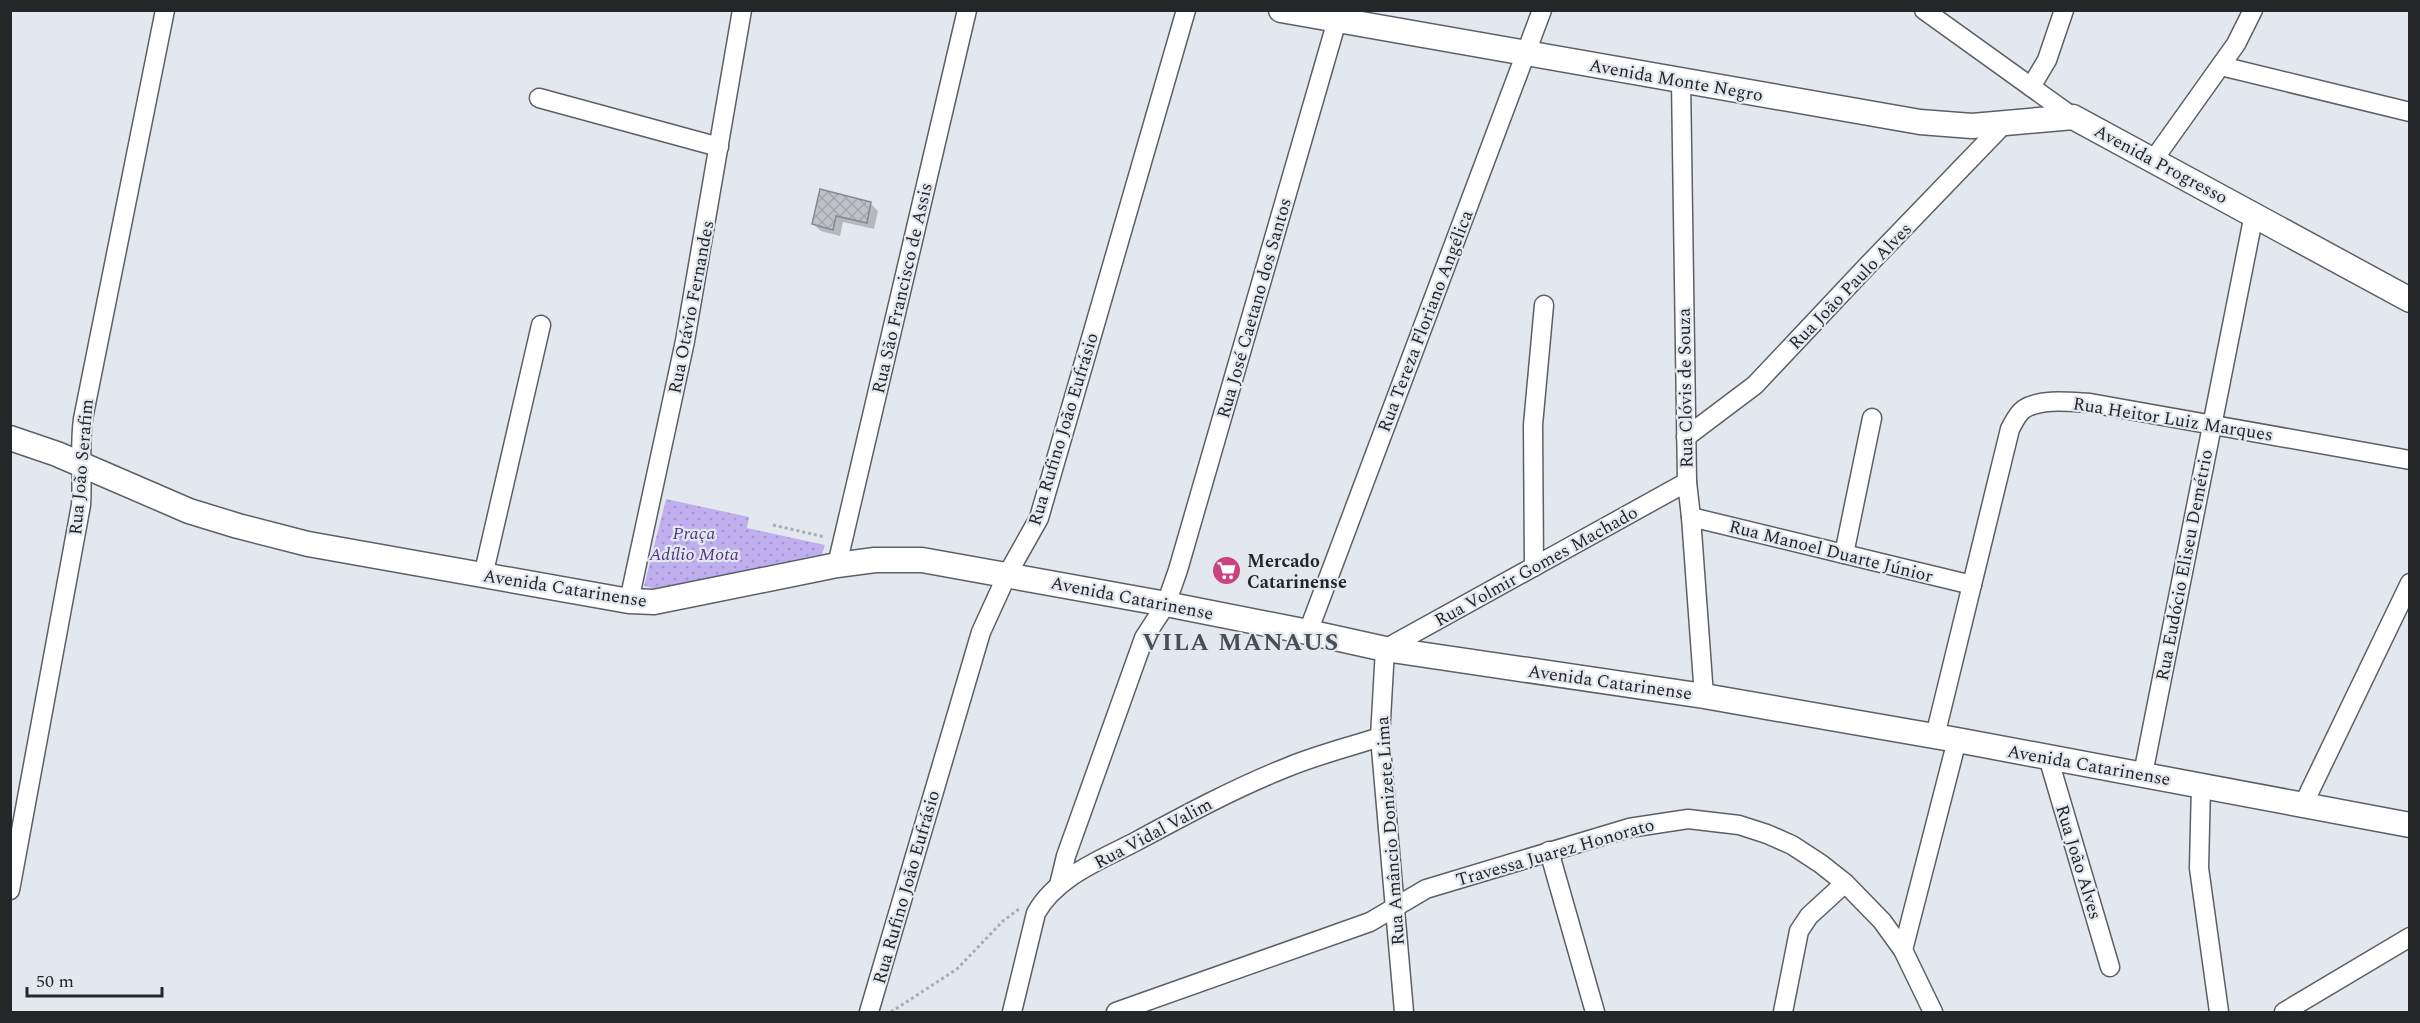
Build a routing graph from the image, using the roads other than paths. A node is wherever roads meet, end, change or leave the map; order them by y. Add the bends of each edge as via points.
1 (165, 10) edge
2 (742, 10) edge
3 (967, 10) edge
4 (1186, 10) edge
5 (1281, 10) edge
6 (1542, 10) edge
7 (1924, 10) edge
8 (2064, 10) edge
9 (2253, 10) edge
10 (1338, 15) edge
11 (1525, 54) junction
12 (2221, 66) junction
13 (1681, 80) junction
14 (2031, 87) junction
15 (539, 98) dead end
16 (2409, 112) edge
17 (2073, 117) junction
18 (2004, 124) junction
19 (719, 147) junction
20 (2154, 159) junction
21 (2254, 214) junction
22 (2409, 300) edge
23 (1544, 305) dead end
24 (541, 326) dead end
25 (1872, 418) dead end
26 (2212, 424) junction
27 (1686, 437) junction
28 (10, 438) edge
29 (2409, 460) edge
30 (82, 465) junction
31 (1687, 482) junction
32 (1691, 517) junction
33 (1844, 554) junction
34 (837, 565) junction
35 (1534, 567) junction
36 (1007, 575) junction
37 (483, 576) junction
38 (2409, 583) edge
39 (1972, 585) junction
40 (629, 602) junction
41 (1166, 604) junction
42 (1308, 632) junction
43 (1385, 649) junction
44 (1704, 696) junction
45 (1380, 737) junction
46 (1946, 738) junction
47 (2048, 757) junction
48 (2143, 774) junction
49 (2201, 785) junction
50 (2303, 805) junction
51 (2409, 825) edge
52 (1549, 851) junction
53 (1845, 883) junction
54 (1059, 885) junction
55 (10, 890) edge
56 (1395, 907) junction
57 (2409, 937) edge
58 (1903, 950) junction
59 (2110, 967) dead end
60 (869, 1012) edge
61 (1012, 1012) edge
62 (1116, 1012) edge
63 (1404, 1012) edge
64 (1595, 1012) edge
65 (1783, 1012) edge
66 (1933, 1012) edge
67 (2220, 1012) edge
68 (2283, 1012) edge

1 - 30 street, Rua João Serafim via 83,420
2 - 19 street, Rua Otávio Fernandes
3 - 34 street, Rua São Francisco de Assis
4 - 36 street, Rua Rufino João Eufrásio via 1039,518
5 - 10 street, Avenida Monte Negro
6 - 11 street, Rua Tereza Floriano Angélica
7 - 14 street, Avenida Progresso
8 - 14 street via 2047,60
9 - 12 street
10 - 11 street, Avenida Monte Negro
10 - 41 street, Rua José Caetano dos Santos
11 - 13 street, Avenida Monte Negro
11 - 42 street, Rua Tereza Floriano Angélica
12 - 16 street
12 - 20 street
13 - 18 street, Avenida Monte Negro via 1920,122
13 - 27 street, Rua Clóvis de Souza
14 - 17 street, Avenida Progresso
15 - 19 street
17 - 18 street, Avenida Monte Negro
17 - 20 street, Avenida Progresso
18 - 27 street, Rua João Paulo Alves via 1755,385
19 - 40 street, Rua Otávio Fernandes via 685,341
20 - 21 street, Avenida Progresso
21 - 22 street, Avenida Progresso
21 - 26 street, Rua Eudócio Eliseu Demétrio
23 - 35 street via 1533,425
24 - 37 street
25 - 33 street
26 - 29 street, Rua Heitor Luiz Marques
26 - 39 street, Rua Heitor Luiz Marques via 2090,403 2024,408 2010,429
26 - 48 street, Rua Eudócio Eliseu Demétrio
27 - 31 street, Rua Clóvis de Souza
28 - 30 street, Avenida Catarinense
30 - 37 street, Avenida Catarinense via 189,511 238,526 308,544
30 - 55 street, Rua João Serafim via 81,505
31 - 32 street, Rua Clóvis de Souza
31 - 35 street, Rua Volmir Gomes Machado
32 - 33 street, Rua Manoel Duarte Júnior
32 - 44 street, Rua Clóvis de Souza
33 - 39 street, Rua Manoel Duarte Júnior
34 - 36 street, Avenida Catarinense via 898,558
34 - 40 street, Avenida Catarinense via 654,602
35 - 43 street, Rua Volmir Gomes Machado
36 - 41 street, Avenida Catarinense
36 - 60 street, Rua Rufino João Eufrásio via 981,632
37 - 40 street, Avenida Catarinense
38 - 50 street
39 - 46 street, Rua Heitor Luiz Marques
41 - 42 street, Avenida Catarinense
41 - 54 street, Rua José Caetano dos Santos via 1144,638
42 - 43 street, Avenida Catarinense
43 - 44 street, Avenida Catarinense
43 - 45 street, Rua Amâncio Donizete Lima
44 - 46 street, Avenida Catarinense
45 - 54 street, Rua Vidal Valim via 1246,785
45 - 56 street, Rua Amâncio Donizete Lima
46 - 47 street, Avenida Catarinense
46 - 58 street, Rua Heitor Luiz Marques
47 - 48 street, Avenida Catarinense
47 - 59 street, Rua João Alves
48 - 49 street, Avenida Catarinense
49 - 50 street, Avenida Catarinense
49 - 67 street via 2199,868
50 - 51 street, Avenida Catarinense
52 - 53 street, Travessa Juarez Honorato via 1649,824 1709,820 1739,825 1792,845
52 - 56 street, Travessa Juarez Honorato via 1426,889
52 - 64 street
53 - 58 street, Travessa Juarez Honorato via 1882,921
53 - 65 street via 1809,916 1799,931
54 - 61 street, Rua Vidal Valim via 1036,913
56 - 62 street, Travessa Juarez Honorato via 1370,922
56 - 63 street, Rua Amâncio Donizete Lima
57 - 68 street
58 - 66 street, Travessa Juarez Honorato

